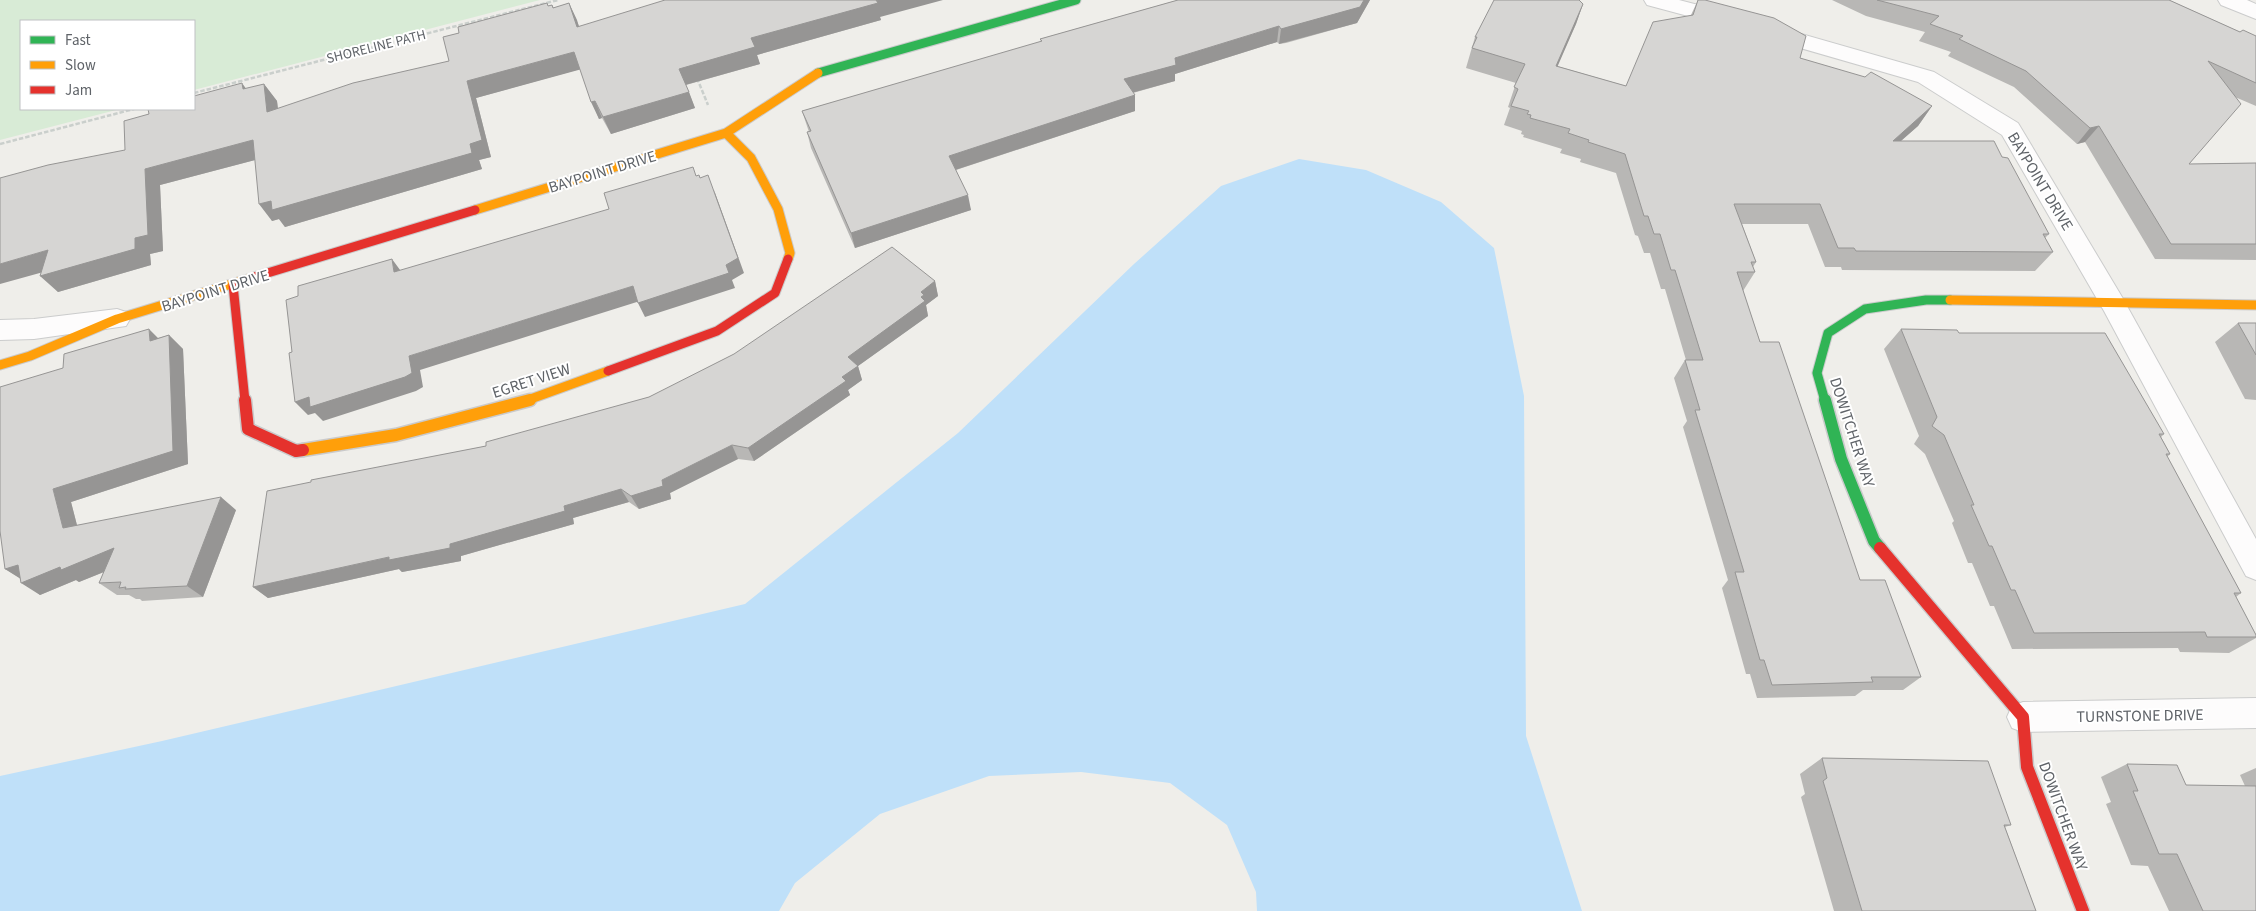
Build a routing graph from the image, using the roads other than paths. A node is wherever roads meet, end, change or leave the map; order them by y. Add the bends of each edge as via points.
1 (1076, 0) edge
2 (1654, 0) edge
3 (2228, 0) edge
4 (2256, 12) edge
5 (726, 133) junction
6 (232, 285) junction
7 (2113, 304) junction
8 (2256, 305) edge
9 (117, 320) junction
10 (0, 330) edge
11 (0, 365) edge
12 (2256, 567) edge
13 (2256, 713) edge
14 (2023, 717) junction
15 (2083, 911) edge

1 - 5 street, BAYPOINT DRIVE via 822,71
2 - 7 street, BAYPOINT DRIVE via 1926,77 2010,129
3 - 4 street
5 - 6 street, BAYPOINT DRIVE
5 - 6 street, EGRET VIEW via 752,158 778,209 790,253 775,293 717,331 534,399 396,435 296,451 248,429
6 - 9 street, BAYPOINT DRIVE
7 - 8 street, DOWITCHER WAY
7 - 12 street, BAYPOINT DRIVE
7 - 14 street, DOWITCHER WAY via 1926,300 1864,308 1828,333 1817,373 1842,459 1874,540
9 - 10 street, BAYPOINT DRIVE
9 - 11 street, BAYPOINT DRIVE
13 - 14 street, TURNSTONE DRIVE
14 - 15 street, DOWITCHER WAY via 2027,767

